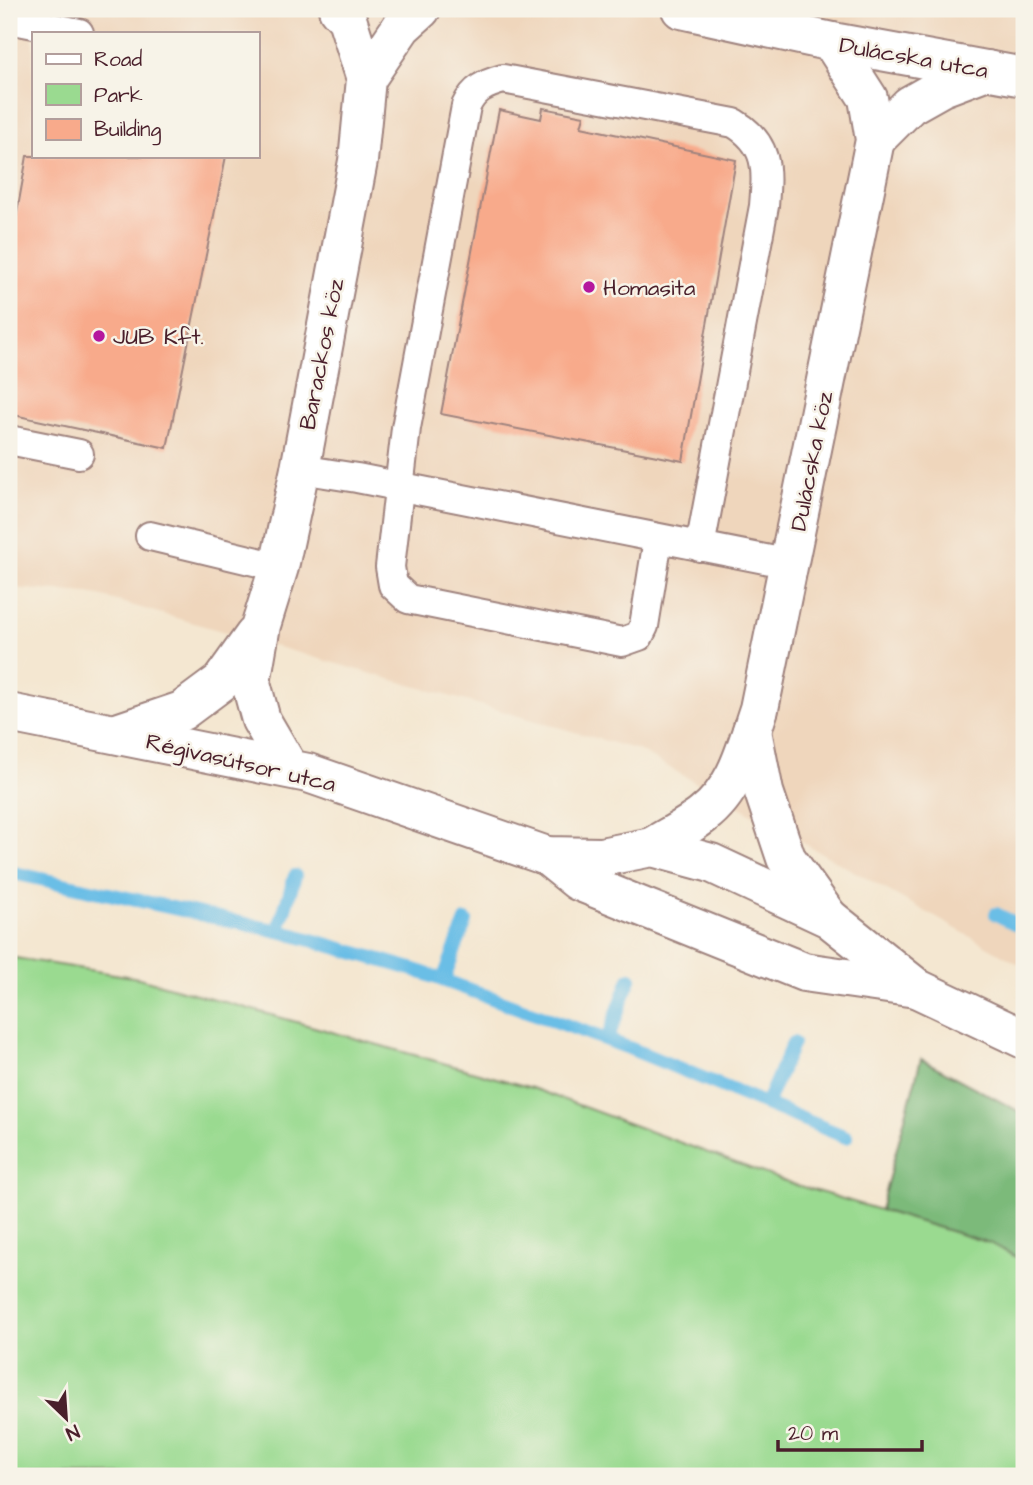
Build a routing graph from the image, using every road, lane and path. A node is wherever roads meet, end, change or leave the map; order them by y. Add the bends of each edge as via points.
1 (338, 9) edge
2 (421, 9) edge
3 (681, 9) edge
4 (9, 19) edge
5 (74, 32) edge
6 (832, 42) junction
7 (987, 70) junction
8 (1024, 77) edge
9 (366, 79) junction
10 (875, 140) junction
11 (9, 440) edge
12 (79, 454) dead end
13 (300, 469) junction
14 (400, 487) junction
15 (150, 536) dead end
16 (658, 539) junction
17 (700, 547) junction
18 (790, 564) junction
19 (279, 567) junction
20 (261, 625) junction
21 (9, 713) edge
22 (752, 731) junction
23 (114, 734) junction
24 (289, 768) junction
25 (652, 847) junction
26 (547, 856) junction
27 (828, 918) junction
28 (918, 989) junction
29 (1024, 1039) edge

1 - 9 street, Barackos köz via 347,19
2 - 9 street, Barackos köz via 402,26
3 - 6 street, Dulácska utca
4 - 5 lane
6 - 7 street, Dulácska utca
6 - 10 street, Dulácska köz via 868,98
7 - 8 street, Dulácska utca
7 - 10 street via 910,105
9 - 13 street, Barackos köz via 358,160
10 - 18 street, Dulácska köz
11 - 12 lane
13 - 14 lane
13 - 19 street, Barackos köz
14 - 16 lane
14 - 16 lane via 390,567 400,594 415,601 613,642 639,636 644,626
14 - 17 lane via 411,401 472,93 503,79 734,123 751,133 762,150 767,172
15 - 19 lane
16 - 17 lane
17 - 18 lane
18 - 22 street, Dulácska köz
19 - 20 street, Barackos köz
20 - 23 street, Barackos köz via 221,682 202,697 182,711
20 - 24 street, Barackos köz via 251,684 261,720
21 - 23 street, Régivasútsor utca
22 - 25 street, Dulácska köz via 727,789 704,815
22 - 27 street via 764,792 786,858
23 - 24 street, Régivasútsor utca
24 - 26 street, Régivasútsor utca
25 - 26 street, Régivasútsor utca via 601,856
25 - 27 street, Régivasútsor utca via 710,863
26 - 28 street, Régivasútsor utca via 578,881 804,972
27 - 28 street, Régivasútsor utca
28 - 29 street, Régivasútsor utca

